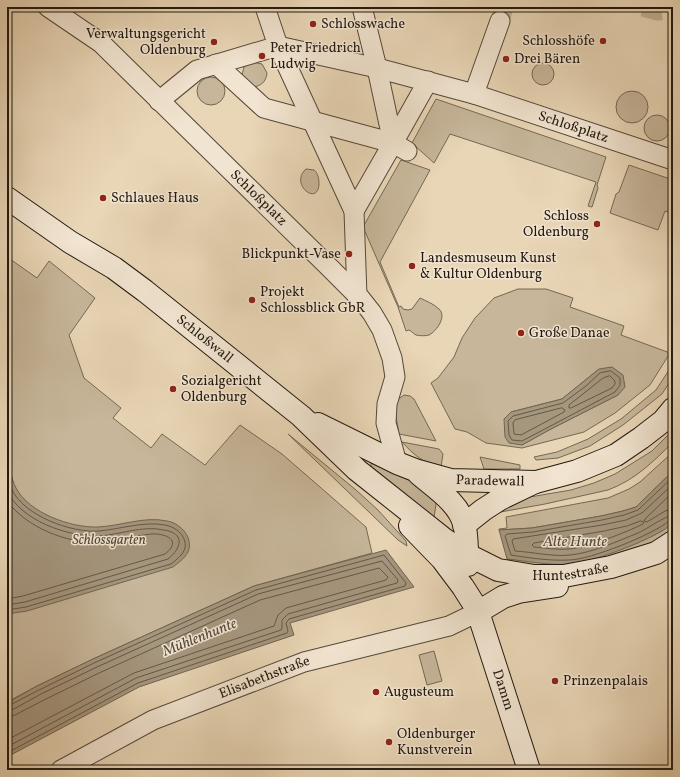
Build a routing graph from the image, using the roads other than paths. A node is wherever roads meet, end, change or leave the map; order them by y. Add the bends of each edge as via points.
1 (265, 7) edge
2 (362, 7) edge
3 (50, 8) edge
4 (500, 21) tunnel mouth
5 (276, 41) junction
6 (216, 64) junction
7 (377, 68) junction
8 (428, 81) junction
9 (474, 94) junction
10 (159, 101) junction
11 (313, 121) junction
12 (400, 147) junction
13 (673, 160) edge
14 (7, 198) edge
15 (354, 211) junction
16 (357, 296) junction
17 (673, 409) edge
18 (301, 416) junction
19 (406, 467) junction
20 (357, 470) junction
21 (536, 482) junction
22 (464, 525) junction
23 (664, 548) edge
24 (466, 554) junction
25 (477, 611) junction
26 (61, 770) edge
27 (529, 770) edge

1 - 5 street
2 - 7 street
3 - 10 street, Schloßplatz via 101,43
4 - 9 street
5 - 6 street, Schloßplatz
5 - 7 street, Schloßplatz
5 - 11 street
6 - 10 street, Schloßplatz via 197,70
6 - 11 street via 264,108
7 - 8 street, Schloßplatz
7 - 12 street
8 - 9 street, Schloßplatz
8 - 12 street
9 - 13 street, Schloßplatz
10 - 16 street, Schloßplatz
11 - 12 street
11 - 15 street
12 - 15 street
14 - 18 street, Schloßwall via 70,242 114,268
15 - 16 street
16 - 19 street, Schloßplatz via 372,313 382,330 392,358 395,377 387,404 386,423
17 - 21 street, Paradewall via 663,421 616,455 577,471
18 - 19 street, Paradewall
18 - 20 street, Schloßwall
19 - 21 street, Paradewall via 451,480
19 - 22 street via 449,500 459,512
20 - 24 street, Schloßwall
20 - 25 street via 442,559
21 - 22 street via 500,499
22 - 24 street
23 - 24 street, Huntestraße via 610,567 564,576 534,576 498,570
23 - 25 street via 615,575 518,592
24 - 25 street
25 - 26 street, Elisabethstraße via 449,626 297,665 152,720
25 - 27 street, Damm

